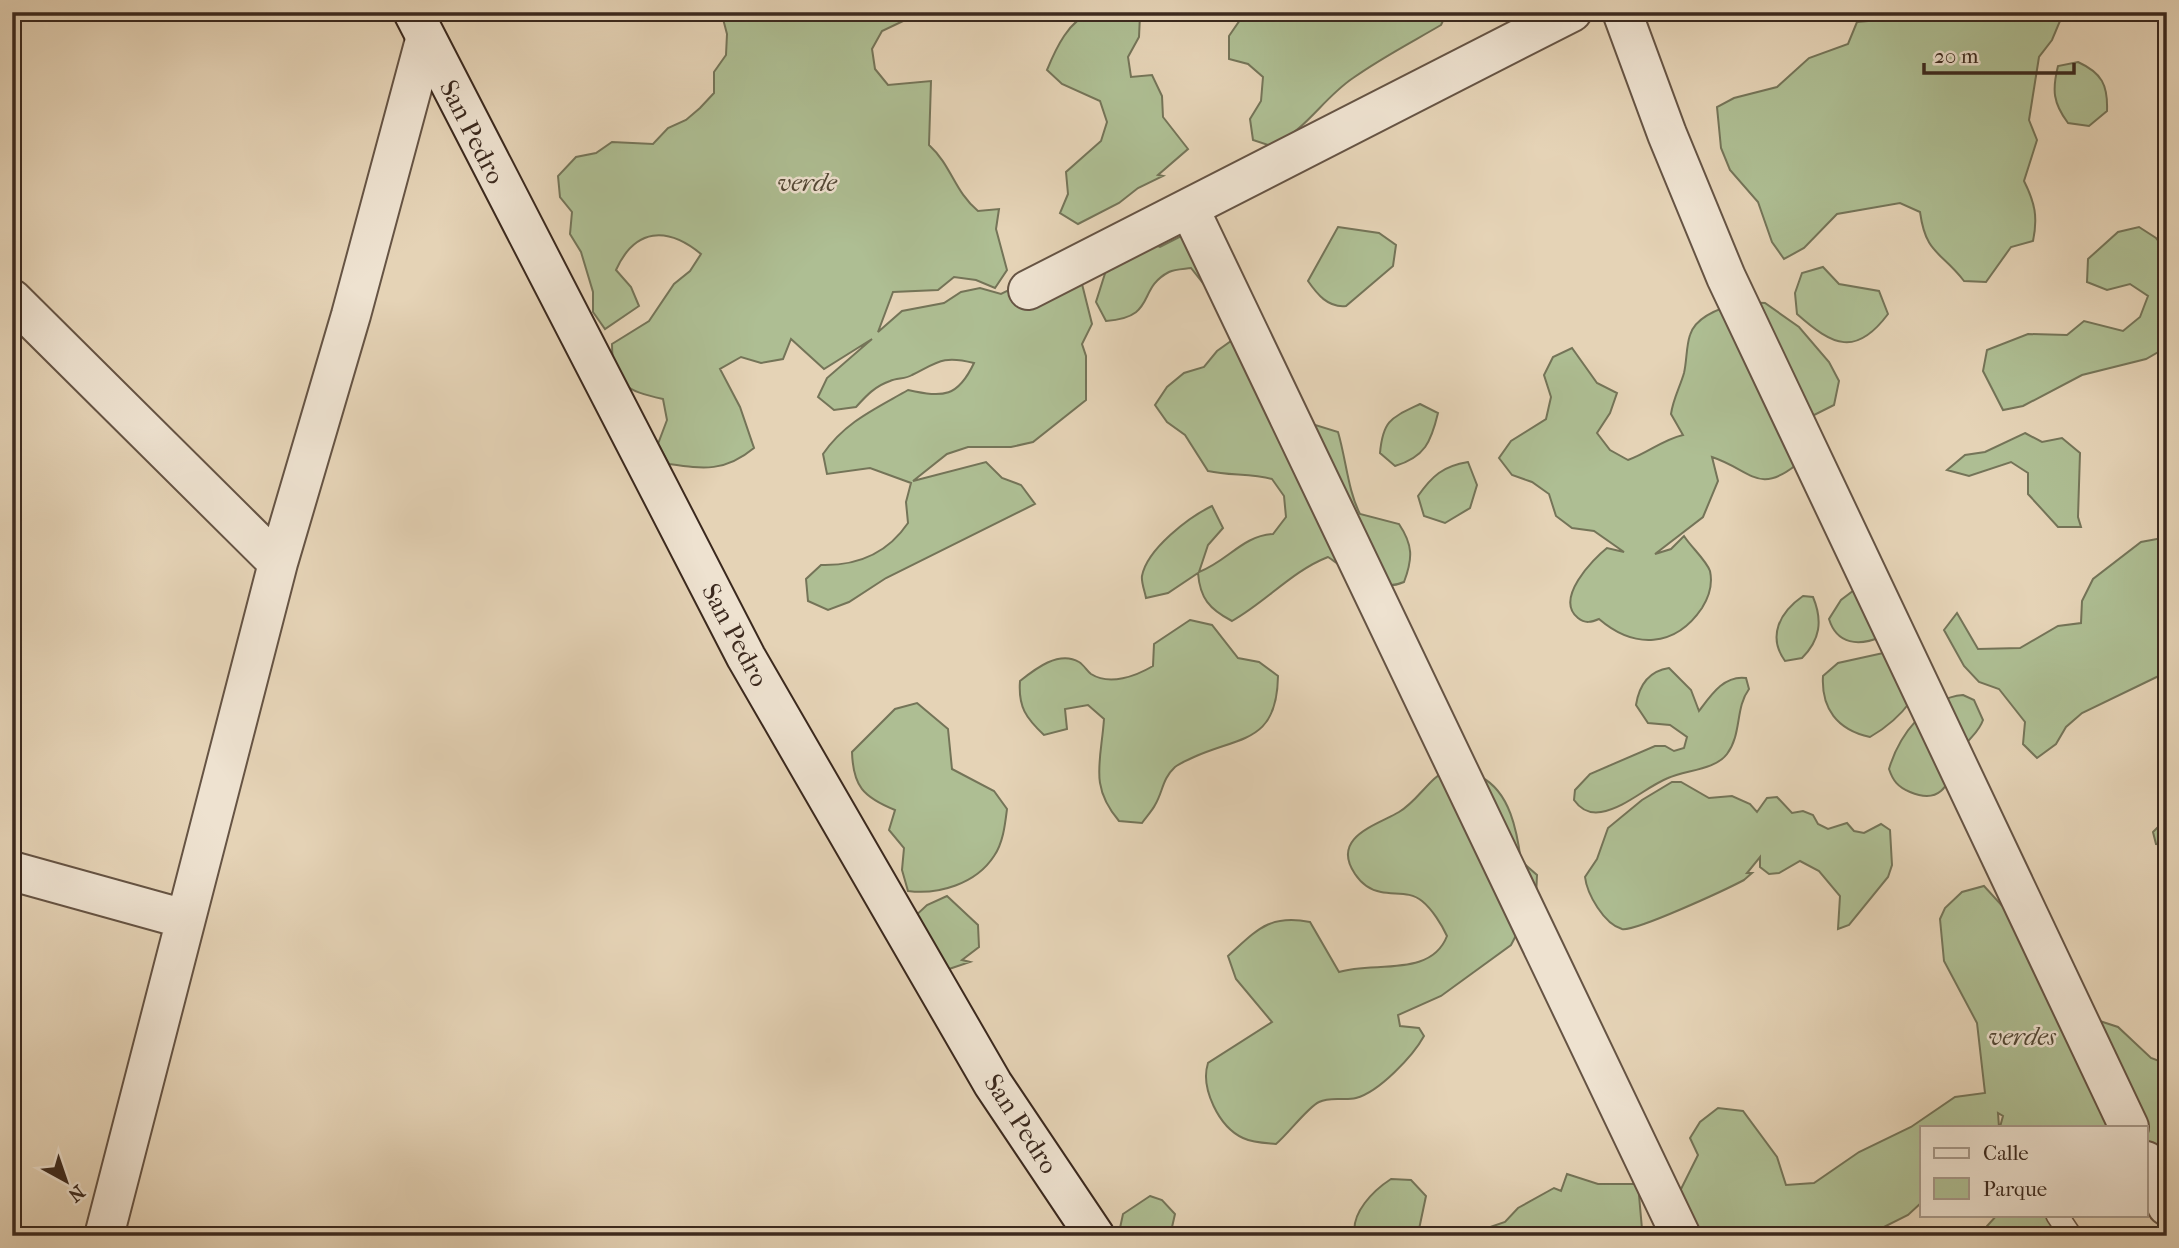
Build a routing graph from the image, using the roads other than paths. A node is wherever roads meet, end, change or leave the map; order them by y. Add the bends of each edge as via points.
1 (1572, 12) edge
2 (1622, 12) edge
3 (419, 26) edge
4 (1190, 210) junction
5 (1028, 290) dead end
6 (12, 299) edge
7 (278, 563) junction
8 (12, 871) edge
9 (186, 919) junction
10 (2130, 1126) edge
11 (2148, 1165) edge
12 (2167, 1206) edge
13 (2058, 1216) edge
14 (104, 1236) edge
15 (1095, 1236) edge
16 (1681, 1236) edge
17 (2071, 1236) edge

1 - 4 street
2 - 10 street via 1726,277
3 - 7 street via 351,315
3 - 15 street, San Pedro via 746,657 993,1084
4 - 5 street
4 - 16 street
6 - 7 street
7 - 9 street
8 - 9 street
9 - 14 street
11 - 12 street
13 - 17 lane

